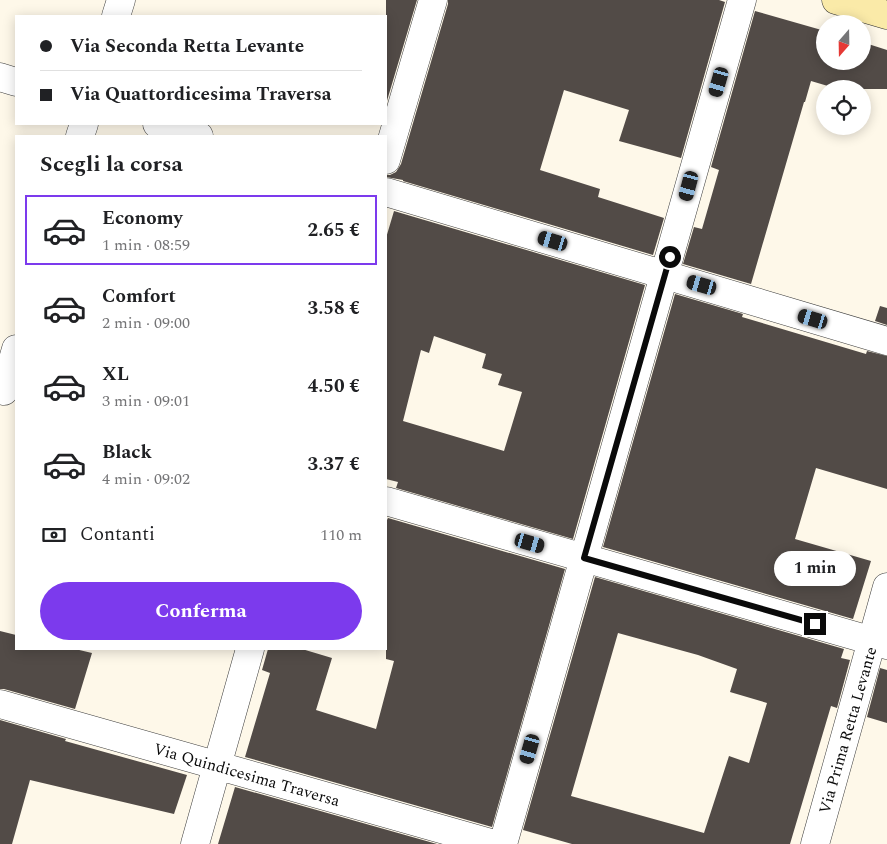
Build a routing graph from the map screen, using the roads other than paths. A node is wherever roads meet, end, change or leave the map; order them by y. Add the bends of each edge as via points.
1 (121, 0) edge
2 (433, 0) edge
3 (742, 0) edge
4 (836, 0) edge
5 (116, 15) edge
6 (887, 15) edge
7 (0, 77) edge
8 (15, 82) edge
9 (160, 125) edge
10 (196, 135) edge
11 (387, 157) edge
12 (387, 192) edge
13 (665, 274) junction
14 (887, 341) edge
15 (15, 354) edge
16 (7, 392) edge
17 (387, 501) edge
18 (584, 558) junction
19 (887, 587) edge
20 (880, 643) edge
21 (250, 650) edge
22 (0, 704) edge
23 (218, 766) junction
24 (195, 844) edge
25 (494, 844) edge
26 (503, 844) edge
27 (815, 844) edge

1 - 5 street
2 - 11 street
3 - 13 street
4 - 6 street
7 - 8 street
9 - 10 street
12 - 13 street
13 - 14 street
13 - 18 street
15 - 16 street
17 - 18 street
18 - 20 street
18 - 26 street
19 - 20 street, Via Prima Retta Levante
20 - 27 street, Via Prima Retta Levante
21 - 23 street
22 - 23 street, Via Quindicesima Traversa
23 - 24 street
23 - 25 street, Via Quindicesima Traversa

